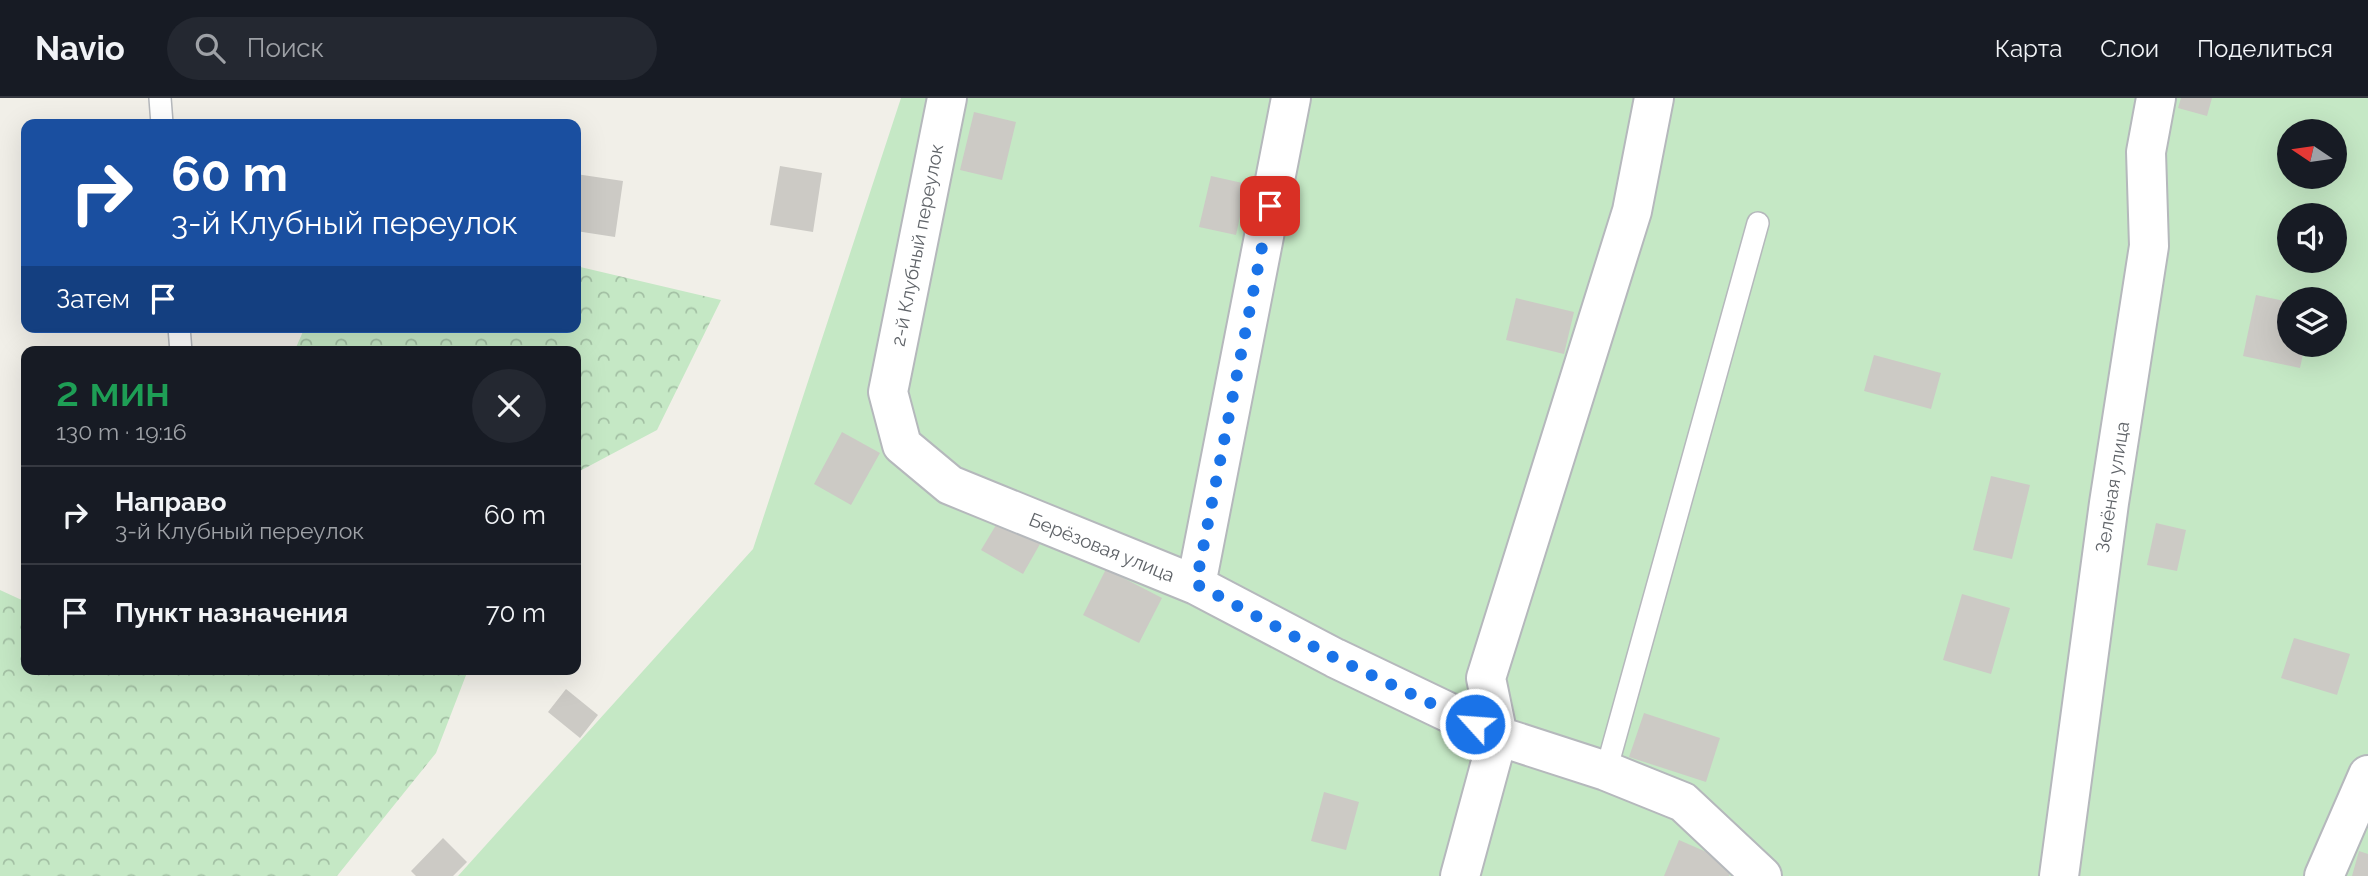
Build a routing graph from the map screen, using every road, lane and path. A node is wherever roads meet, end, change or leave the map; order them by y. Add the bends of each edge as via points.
1 (160, 98) edge
2 (947, 98) edge
3 (1292, 98) edge
4 (1654, 98) edge
5 (2156, 98) edge
6 (162, 119) edge
7 (1758, 223) dead end
8 (888, 392) joint
9 (1196, 584) junction
10 (1498, 736) junction
11 (1606, 771) junction
12 (2368, 775) edge
13 (1460, 876) edge
14 (1762, 876) edge
15 (2059, 876) edge
16 (2324, 876) edge

1 - 6 lane
2 - 8 street, 2-й Клубный переулок
3 - 9 street
4 - 10 street via 1632,211 1486,678
5 - 15 street, Зелёная улица via 2146,152 2149,246
7 - 11 lane
8 - 9 street, Берёзовая улица via 902,445 950,485
9 - 10 street, Берёзовая улица via 1335,658
10 - 11 street, Берёзовая улица
10 - 13 street
11 - 14 street, Берёзовая улица via 1683,802
12 - 16 street

